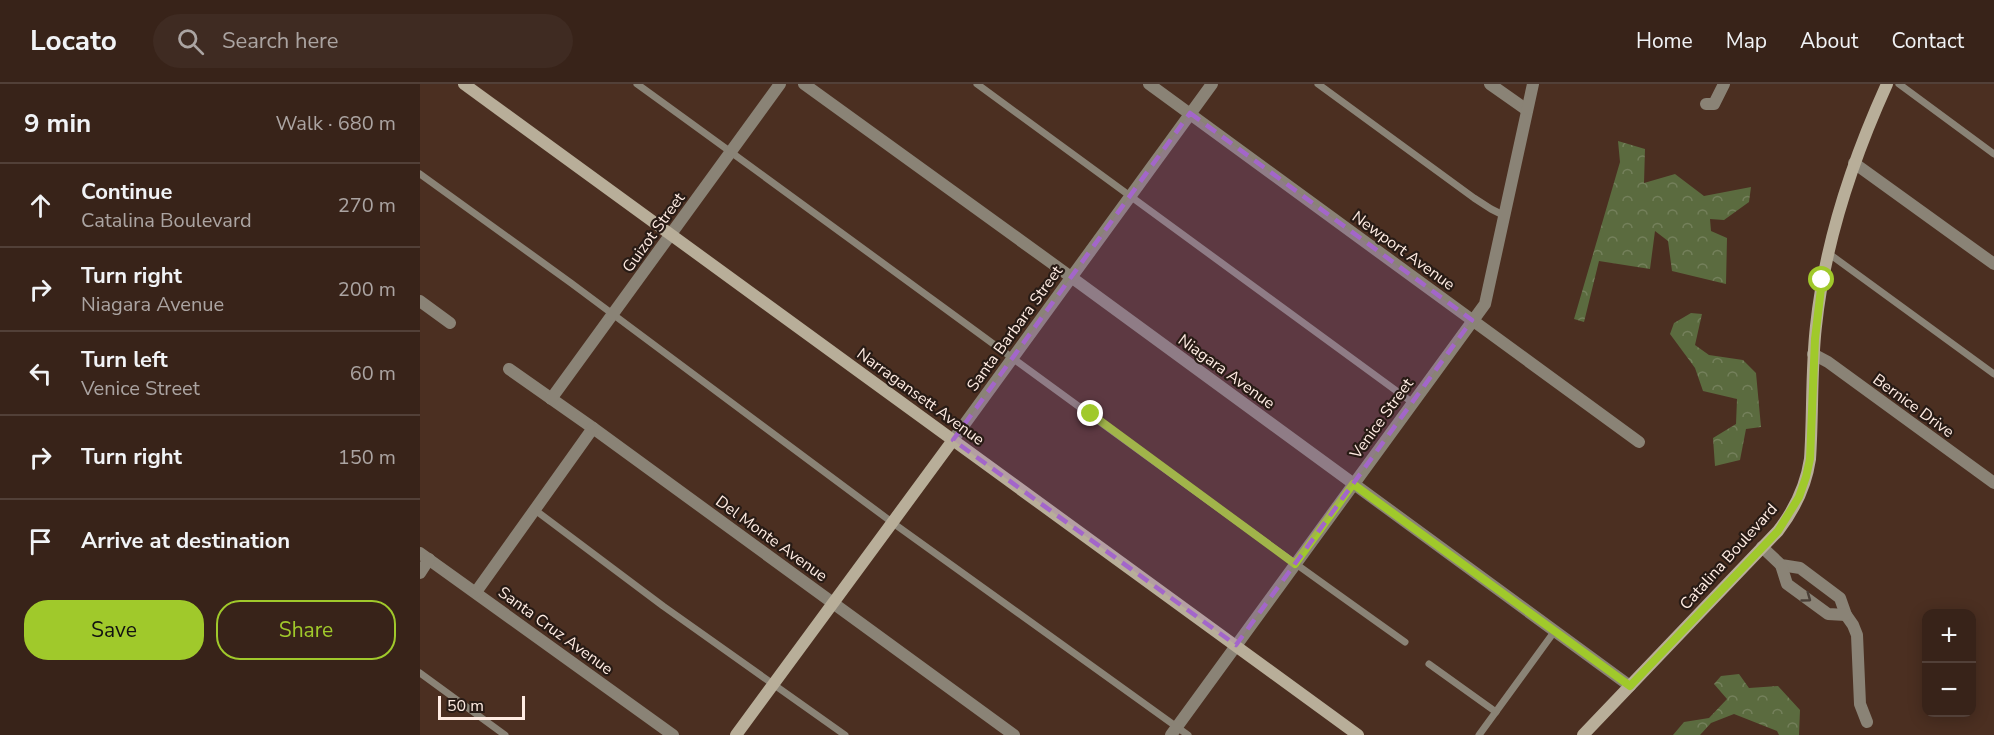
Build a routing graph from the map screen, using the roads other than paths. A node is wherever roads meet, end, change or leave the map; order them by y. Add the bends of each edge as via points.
1 (464, 84) edge
2 (637, 84) edge
3 (780, 84) edge
4 (804, 84) edge
5 (978, 84) edge
6 (1149, 84) edge
7 (1212, 84) edge
8 (1318, 84) edge
9 (1490, 84) edge
10 (1533, 84) edge
11 (1724, 84) edge
12 (1887, 84) edge
13 (1899, 84) edge
14 (1706, 104) dead end
15 (1527, 110) junction
16 (1190, 113) junction
17 (731, 152) junction
18 (1994, 154) edge
19 (1854, 163) junction
20 (420, 174) edge
21 (1131, 195) junction
22 (1505, 216) junction
23 (671, 234) junction
24 (1828, 253) junction
25 (1994, 264) edge
26 (1071, 277) junction
27 (420, 301) edge
28 (613, 316) junction
29 (1472, 320) junction
30 (450, 323) dead end
31 (1814, 354) junction
32 (1013, 359) junction
33 (509, 369) dead end
34 (1994, 374) edge
35 (551, 399) junction
36 (1413, 402) junction
37 (593, 428) junction
38 (953, 440) junction
39 (1639, 442) dead end
40 (1994, 483) edge
41 (1353, 484) junction
42 (535, 510) junction
43 (893, 523) junction
44 (1762, 547) junction
45 (424, 556) edge
46 (1295, 564) junction
47 (1781, 565) junction
48 (420, 573) edge
49 (476, 592) junction
50 (834, 604) junction
51 (1846, 615) junction
52 (1554, 632) junction
53 (1405, 642) dead end
54 (1236, 645) junction
55 (1429, 663) dead end
56 (420, 673) edge
57 (774, 683) junction
58 (1630, 686) junction
59 (1496, 712) junction
60 (1867, 722) dead end
61 (1179, 732) edge
62 (506, 735) edge
63 (673, 735) edge
64 (736, 735) edge
65 (845, 735) edge
66 (1014, 735) edge
67 (1358, 735) edge
68 (1479, 735) edge
69 (1583, 735) edge

1 - 23 street, Narragansett Avenue
2 - 17 lane
3 - 17 street, Guizot Street
4 - 26 street, Niagara Avenue
5 - 21 lane
6 - 16 street, Newport Avenue
7 - 16 street, Santa Barbara Street
8 - 22 lane via 1474,198
9 - 15 street
10 - 15 street, Venice Street
11 - 14 street via 1714,104
12 - 19 street, Catalina Boulevard
13 - 18 lane
15 - 22 street, Venice Street
16 - 21 street, Santa Barbara Street
16 - 29 street, Newport Avenue
17 - 23 street, Guizot Street
17 - 32 lane
19 - 24 street, Catalina Boulevard
19 - 25 street
20 - 28 lane
21 - 26 street, Santa Barbara Street
21 - 36 lane
22 - 29 street, Venice Street via 1485,304
23 - 28 street, Guizot Street
23 - 38 street, Narragansett Avenue
24 - 31 street, Catalina Boulevard
24 - 34 lane
26 - 32 street, Santa Barbara Street
26 - 41 street, Niagara Avenue
27 - 30 street
28 - 35 street, Guizot Street
28 - 43 lane
29 - 36 street, Venice Street
29 - 39 street, Newport Avenue
31 - 40 street, Bernice Drive
31 - 44 street, Catalina Boulevard via 1808,471 1791,511
32 - 38 street, Santa Barbara Street
32 - 46 lane
33 - 35 street, Del Monte Avenue
35 - 37 street, Del Monte Avenue
36 - 41 street, Venice Street
37 - 42 street
37 - 50 street, Del Monte Avenue
38 - 43 street, Santa Barbara Street
38 - 54 street, Narragansett Avenue
41 - 46 street, Venice Street
41 - 52 street, Niagara Avenue
42 - 49 street
42 - 57 lane
43 - 50 street, Santa Barbara Street
43 - 61 lane
44 - 47 street
44 - 58 street, Catalina Boulevard
45 - 48 street
45 - 49 street, Santa Cruz Avenue
46 - 53 lane
46 - 54 street, Venice Street
47 - 51 street via 1800,568 1840,598
47 -> 51 street via 1787,584 1828,614
49 - 63 street, Santa Cruz Avenue
50 - 57 street, Santa Barbara Street
50 - 66 street, Del Monte Avenue
51 - 60 street via 1857,635 1860,704
52 - 58 street, Niagara Avenue
52 - 59 lane
54 - 61 street, Venice Street
54 - 67 street, Narragansett Avenue
55 - 59 lane
56 - 62 lane
57 - 64 street, Santa Barbara Street
57 - 65 lane
58 - 69 street, Catalina Boulevard
59 - 68 lane

